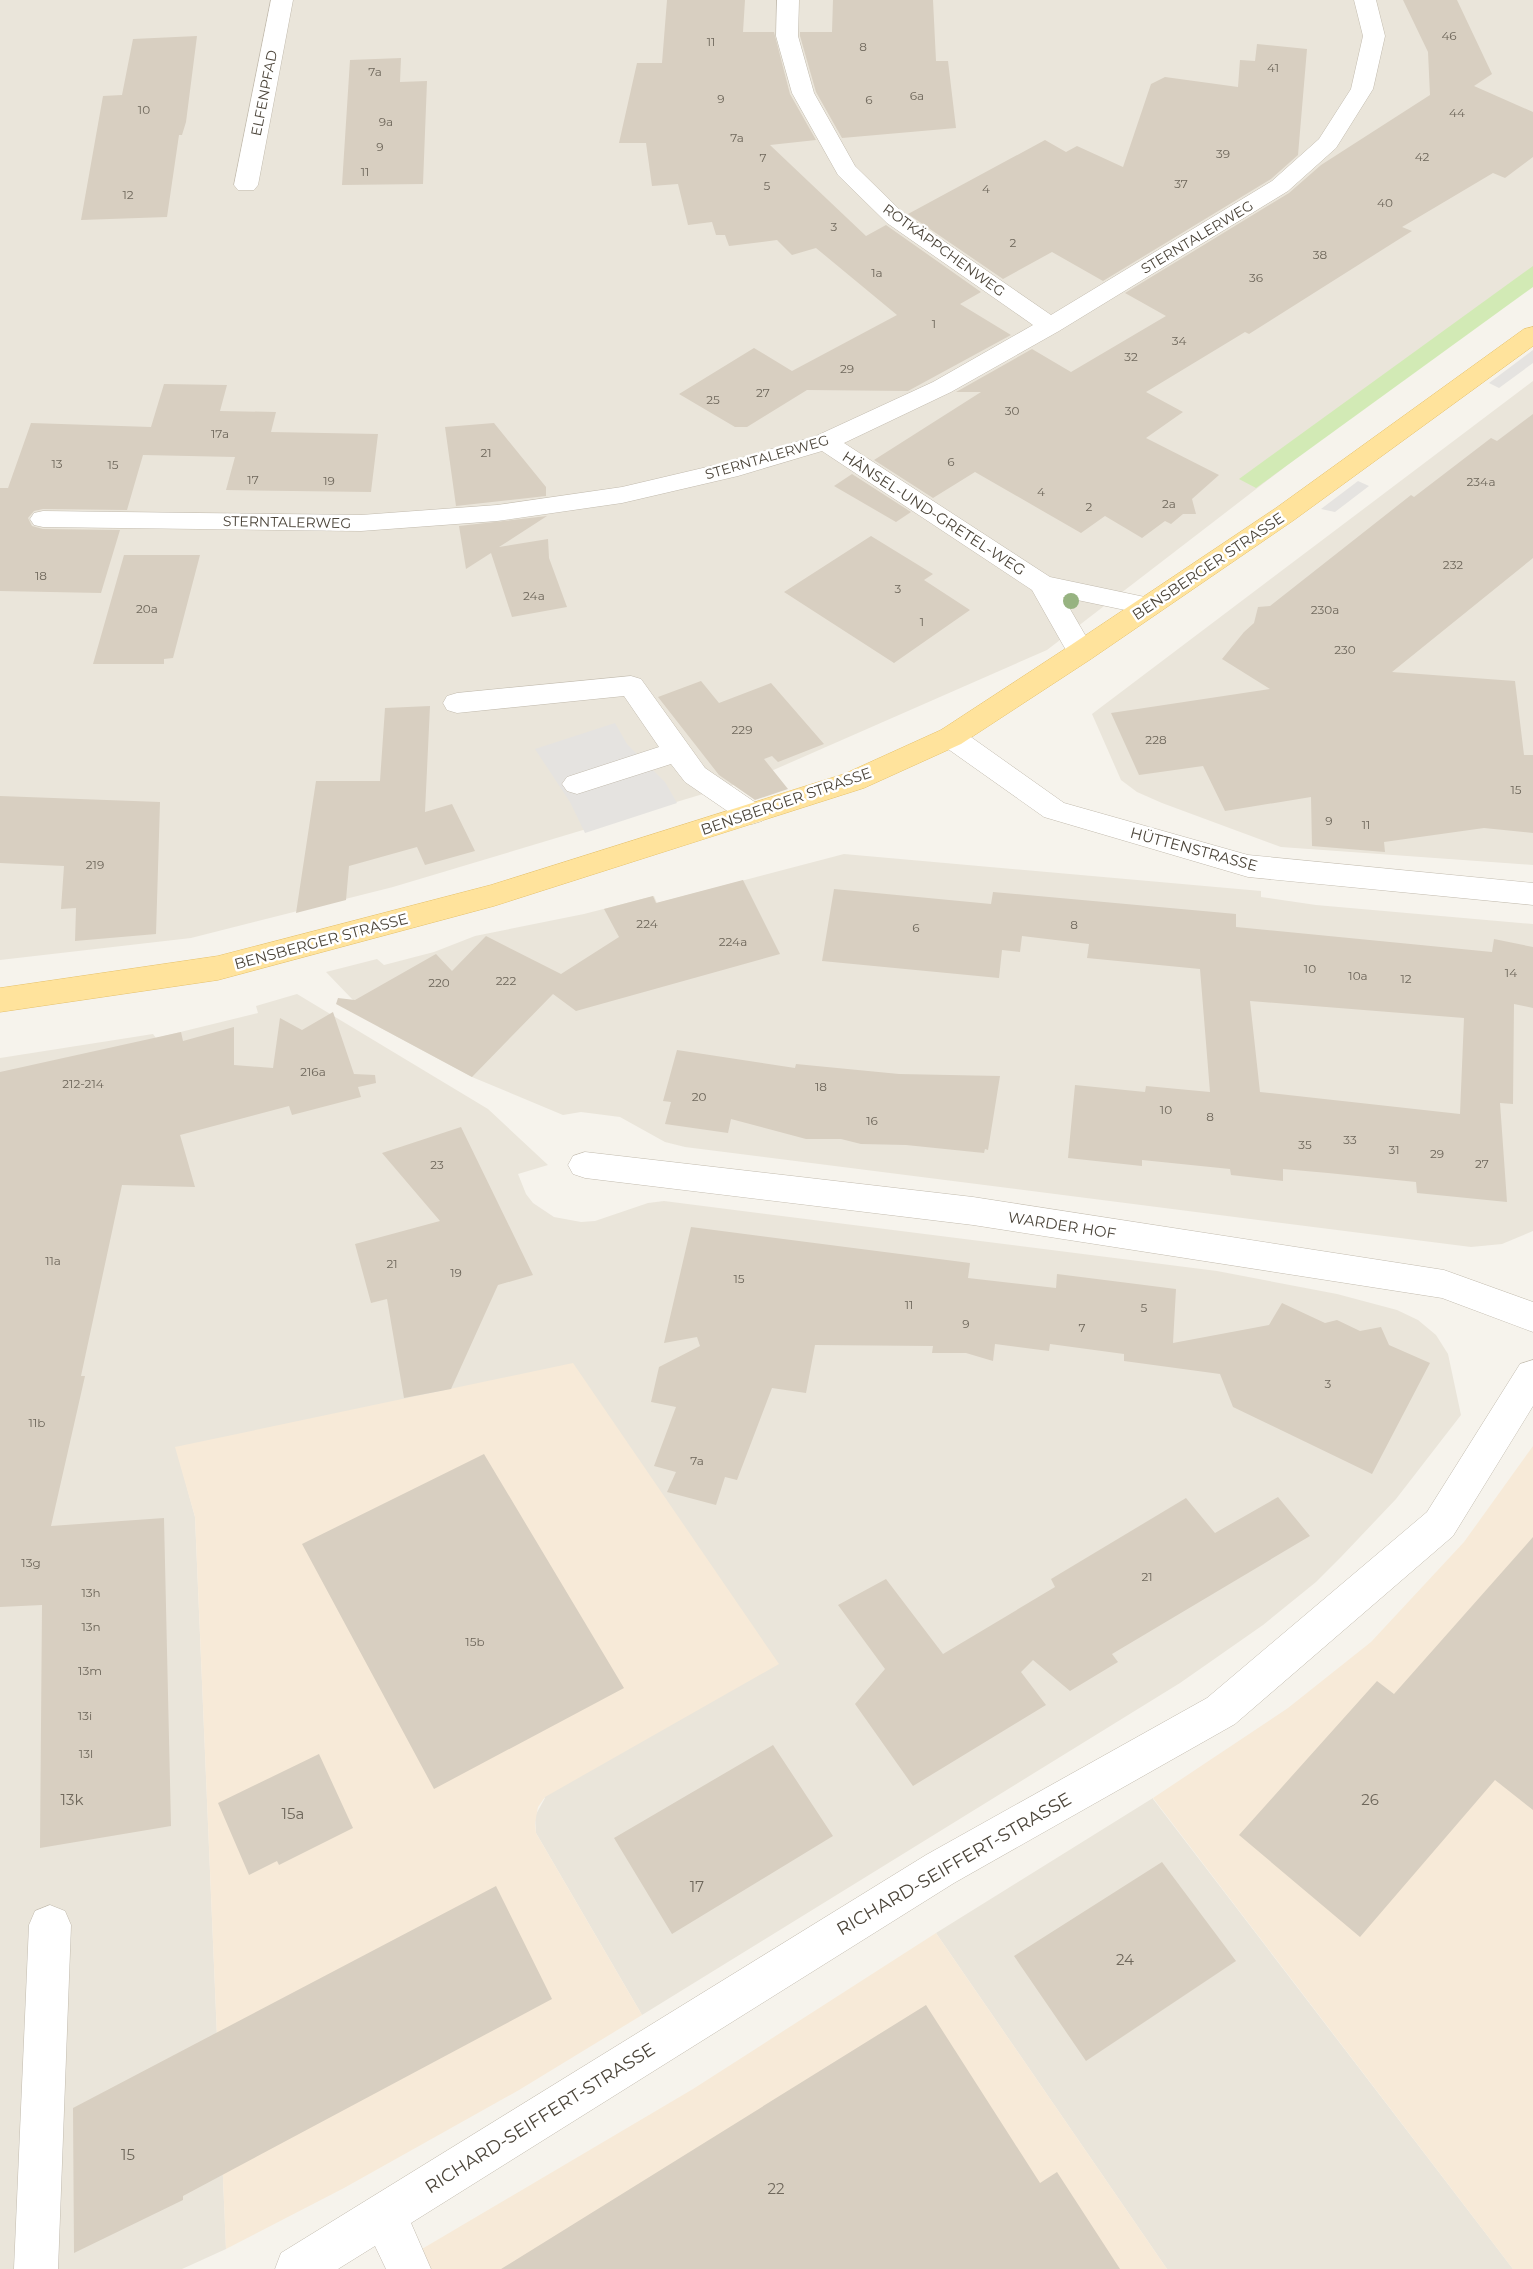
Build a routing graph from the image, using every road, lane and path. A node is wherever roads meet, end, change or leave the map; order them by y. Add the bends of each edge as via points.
1 (282, 0) edge
2 (788, 0) edge
3 (1365, 0) edge
4 (246, 185) dead end
5 (1050, 326) junction
6 (1533, 333) edge
7 (825, 442) junction
8 (43, 519) dead end
9 (1042, 584) junction
10 (1149, 606) junction
11 (1081, 652) junction
12 (457, 703) dead end
13 (951, 737) junction
14 (678, 751) junction
15 (578, 784) dead end
16 (752, 814) junction
17 (1533, 894) edge
18 (0, 1000) edge
19 (585, 1165) dead end
20 (1533, 1317) edge
21 (1533, 1375) edge
22 (50, 1925) dead end
23 (384, 2215) junction
24 (36, 2269) edge
25 (297, 2269) edge
26 (409, 2269) edge

1 - 4 street, ELFENPFAD
2 - 5 street, ROTKÄPPCHENWEG via 787,36 803,93 846,170 895,218
3 - 5 street, STERNTALERWEG via 1374,36 1362,89 1328,143 1280,186
5 - 7 street, STERNTALERWEG via 942,387
6 - 10 main road, BENSBERGER STRASSE via 1285,514
7 - 8 street, STERNTALERWEG via 622,495 497,513 361,523
7 - 9 street, HÄNSEL-UND-GRETEL-WEG
9 - 10 street, HÄNSEL-UND-GRETEL-WEG
9 - 11 street, HÄNSEL-UND-GRETEL-WEG
10 - 11 main road, BENSBERGER STRASSE
11 - 13 main road, BENSBERGER STRASSE
12 - 14 street via 631,686
13 - 16 main road, BENSBERGER STRASSE via 854,781
13 - 17 street, HÜTTENSTRASSE via 1054,810 1248,866
14 - 15 street
14 - 16 street via 695,775
16 - 18 main road, BENSBERGER STRASSE via 494,895 218,969
19 - 20 street, WARDER HOF via 973,1211 1432,1282
21 - 23 street, RICHARD-SEIFFERT-STRASSE via 1440,1524 1221,1711 940,1869
22 - 24 street
23 - 25 street, RICHARD-SEIFFERT-STRASSE
23 - 26 street

